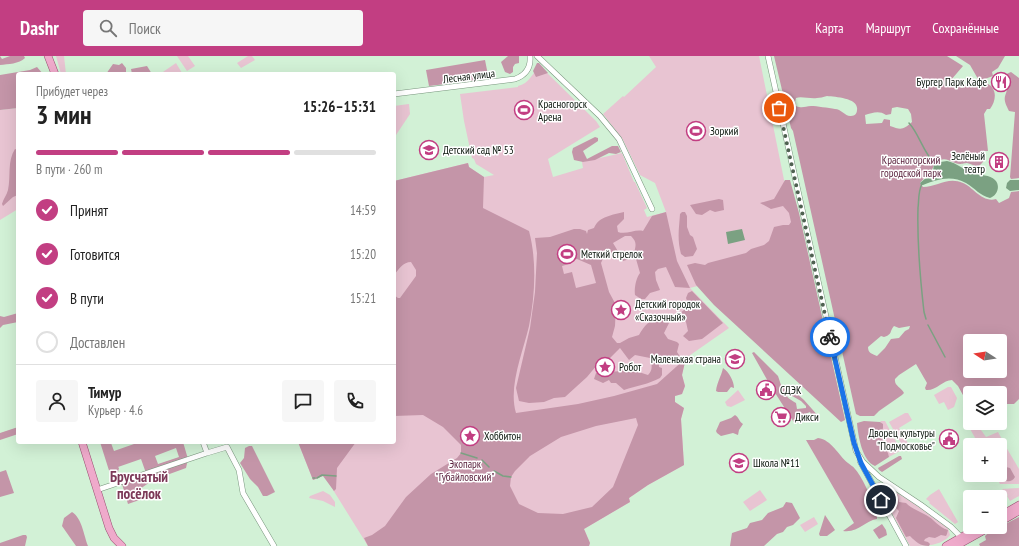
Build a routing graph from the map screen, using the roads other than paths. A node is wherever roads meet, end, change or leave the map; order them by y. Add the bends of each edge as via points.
1 (48, 56) edge
2 (530, 56) edge
3 (537, 56) edge
4 (768, 56) edge
5 (54, 72) edge
6 (396, 94) edge
7 (652, 209) dead end
8 (83, 444) edge
9 (204, 444) edge
10 (856, 451) junction
11 (207, 453) junction
12 (882, 480) junction
13 (874, 487) junction
14 (97, 490) junction
15 (1019, 505) edge
16 (1019, 511) edge
17 (1007, 512) edge
18 (1007, 518) edge
19 (970, 534) edge
20 (974, 534) edge
21 (963, 539) junction
22 (117, 544) edge
23 (274, 546) edge
24 (906, 546) edge
25 (946, 546) edge
26 (956, 546) edge

1 - 5 main road
2 - 6 street, Лесная улица via 527,71 515,79
3 - 7 street via 586,102 619,138
4 - 10 street
8 - 14 main road
9 - 11 street
10 - 12 street via 863,462
10 - 13 street
11 - 14 street
11 - 23 street via 227,447 239,470 243,493
12 - 13 street via 875,482
12 - 21 street via 921,505
13 - 24 street
14 - 22 main road
15 - 17 main road
16 - 18 main road
19 - 21 main road
20 - 21 main road
21 - 25 main road
21 - 26 main road

